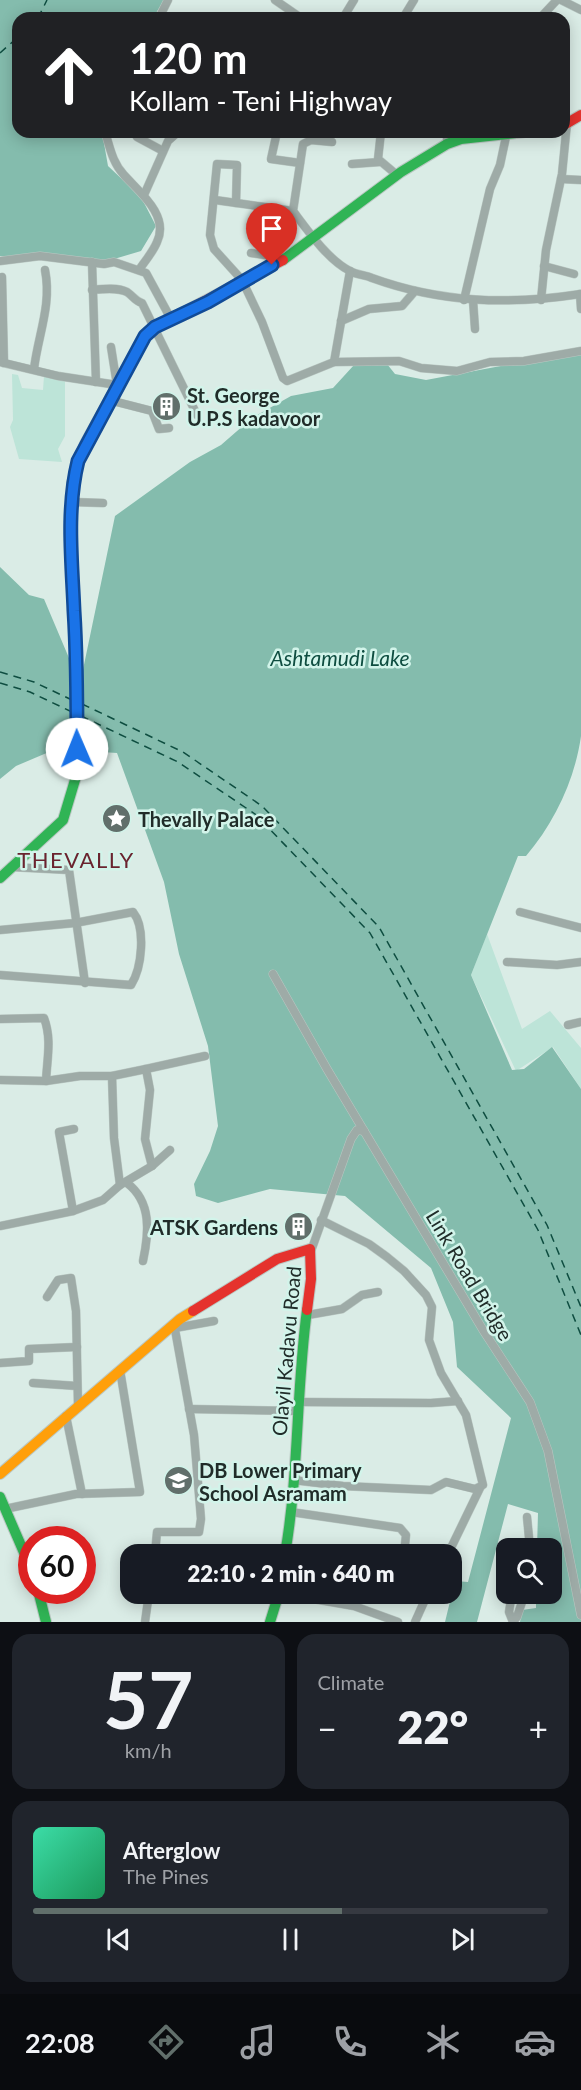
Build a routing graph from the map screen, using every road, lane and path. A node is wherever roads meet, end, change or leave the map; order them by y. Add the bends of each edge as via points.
1 (275, 0) edge
2 (559, 0) edge
3 (581, 10) edge
4 (292, 12) edge
5 (548, 12) edge
6 (106, 138) edge
7 (139, 138) edge
8 (171, 138) edge
9 (276, 138) edge
10 (380, 138) edge
11 (447, 138) edge
12 (461, 138) edge
13 (506, 138) edge
14 (565, 138) edge
15 (332, 142) dead end
16 (447, 144) junction
17 (163, 151) junction
18 (380, 162) junction
19 (300, 163) junction
20 (352, 164) dead end
21 (397, 175) junction
22 (561, 179) junction
23 (581, 180) edge
24 (144, 195) junction
25 (215, 200) junction
26 (236, 203) junction
27 (293, 211) junction
28 (312, 237) junction
29 (251, 253) dead end
30 (286, 258) junction
31 (0, 261) edge
32 (92, 262) junction
33 (544, 266) junction
34 (45, 270) dead end
35 (140, 270) junction
36 (350, 271) junction
37 (574, 274) dead end
38 (2, 277) dead end
39 (242, 280) junction
40 (92, 290) junction
41 (415, 291) junction
42 (581, 294) edge
43 (464, 300) junction
44 (473, 300) junction
45 (541, 300) junction
46 (581, 309) edge
47 (171, 319) junction
48 (341, 321) junction
49 (155, 327) junction
50 (475, 329) dead end
51 (111, 347) dead end
52 (581, 351) edge
53 (2, 362) edge
54 (334, 362) junction
55 (34, 369) junction
56 (96, 382) junction
57 (117, 385) junction
58 (109, 400) junction
59 (197, 415) dead end
60 (169, 428) dead end
61 (72, 502) junction
62 (103, 503) dead end
63 (11, 867) junction
64 (0, 878) edge
65 (520, 912) dead end
66 (75, 922) junction
67 (581, 928) edge
68 (0, 930) edge
69 (507, 962) dead end
70 (581, 962) edge
71 (273, 974) dead end
72 (0, 975) edge
73 (85, 983) junction
74 (0, 1019) edge
75 (581, 1022) edge
76 (568, 1025) dead end
77 (205, 1056) dead end
78 (146, 1069) junction
79 (112, 1076) junction
80 (0, 1080) edge
81 (46, 1081) junction
82 (74, 1130) dead end
83 (364, 1131) junction
84 (170, 1150) dead end
85 (152, 1166) junction
86 (124, 1184) junction
87 (74, 1211) junction
88 (321, 1220) junction
89 (0, 1226) edge
90 (311, 1251) junction
91 (143, 1261) dead end
92 (378, 1292) dead end
93 (47, 1297) dead end
94 (308, 1315) junction
95 (214, 1321) dead end
96 (174, 1326) junction
97 (77, 1347) junction
98 (0, 1363) edge
99 (120, 1370) junction
100 (33, 1383) dead end
101 (77, 1386) junction
102 (458, 1401) junction
103 (78, 1405) junction
104 (299, 1406) junction
105 (189, 1409) junction
106 (66, 1416) junction
107 (0, 1474) edge
108 (294, 1480) junction
109 (480, 1488) junction
110 (82, 1494) junction
111 (0, 1497) edge
112 (5, 1509) junction
113 (291, 1512) junction
114 (527, 1517) dead end
115 (529, 1538) edge
116 (18, 1539) edge
117 (156, 1544) edge
118 (286, 1544) edge
119 (405, 1544) edge
120 (453, 1544) edge
121 (42, 1604) edge
122 (147, 1604) edge
123 (276, 1604) edge
124 (342, 1604) edge
125 (423, 1604) edge
126 (510, 1604) edge
127 (521, 1604) edge
128 (581, 1615) edge
129 (46, 1622) edge
130 (145, 1622) edge
131 (270, 1622) edge
132 (398, 1622) edge
133 (415, 1622) edge
134 (513, 1622) edge

1 - 4 street
2 - 3 street
2 - 5 street
6 - 24 street via 117,165
7 - 17 street
8 - 17 street
9 - 19 street via 271,159
10 - 18 street
11 - 16 street
12 - 16 main road
13 - 43 street
14 - 22 street
15 - 19 street via 305,142
16 - 21 main road
17 - 24 street
18 - 20 street
18 - 21 street
19 - 27 street
21 - 28 main road
22 - 23 street
22 - 33 street
24 - 35 street via 157,218 159,240
25 - 26 street
25 - 26 street via 217,164 237,165
25 - 39 street via 210,222 214,249
26 - 27 street
27 - 28 street
28 - 30 main road
28 - 36 street
29 - 30 street
30 - 39 main road
31 - 32 street via 33,256
32 - 35 street via 120,263
32 - 40 street
33 - 37 street
33 - 45 street
34 - 55 street via 49,291 46,319
35 - 47 street via 153,281
36 - 41 street
36 - 48 street
38 - 53 street
39 - 47 main road
39 - 54 street via 283,378 291,381
40 - 49 street via 107,288 129,293 146,308
40 - 56 street
41 - 43 street
41 - 48 street via 402,306 369,309
42 - 45 street
42 - 46 street
43 - 44 street
44 - 45 street
44 - 50 street
47 - 49 main road
48 - 54 street
49 - 57 main road via 145,336
49 - 59 street
51 - 57 street
52 - 54 street via 524,361 490,362 457,371 421,368 399,361
53 - 55 street
55 - 56 street
56 - 57 street
57 - 58 main road
58 - 60 street via 152,411 159,429
58 - 61 main road via 78,461
61 - 62 street
61 - 63 main road via 78,770 63,820
63 - 64 main road
63 - 66 street via 69,870
65 - 67 street
66 - 68 street
66 - 73 street
66 - 73 street via 133,912 139,921 140,949 131,985
69 - 70 street
71 - 83 street, Link Road Bridge
72 - 73 street
74 - 81 street via 44,1019 50,1050
75 - 76 street
77 - 78 street
78 - 79 street
78 - 85 street via 150,1090 145,1138
79 - 81 street
79 - 86 street via 114,1138
80 - 81 street
82 - 87 street via 59,1132
83 - 88 street via 357,1130 351,1139
83 - 128 street, Link Road Bridge via 530,1402 548,1451
84 - 85 street
85 - 86 street
86 - 87 street via 103,1200
86 - 91 street via 138,1191 147,1213
87 - 89 street
88 - 90 street
88 - 102 street via 369,1244 420,1287 432,1307 429,1340
90 - 94 main road, Olayil Kadavu Road
90 - 96 main road, Olayil Kadavu Road via 302,1250 277,1259
92 - 94 street via 362,1295 342,1309
93 - 97 street via 58,1280 71,1278
94 - 104 main road, Olayil Kadavu Road via 300,1360
95 - 96 street
96 - 99 main road, Olayil Kadavu Road
96 - 105 street
97 - 98 street via 29,1349 29,1361
97 - 101 street
99 - 103 main road, Olayil Kadavu Road
99 - 110 street via 140,1492
100 - 101 street
101 - 103 street
102 - 104 street
102 - 109 street via 483,1480
103 - 106 main road, Olayil Kadavu Road
104 - 105 street
104 - 108 main road, Olayil Kadavu Road
105 - 117 street via 201,1519 199,1532 157,1532
106 - 107 main road, Olayil Kadavu Road
106 - 110 street
108 - 109 street via 431,1491 446,1482
108 - 113 main road, Olayil Kadavu Road
109 - 120 street
110 - 112 street
111 - 112 main road
112 - 116 main road
113 - 118 main road, Olayil Kadavu Road
113 - 119 street via 400,1528 406,1535
114 - 115 street
121 - 129 main road
122 - 130 street
123 - 131 main road
124 - 132 street
125 - 133 street
126 - 134 street
127 - 134 street

